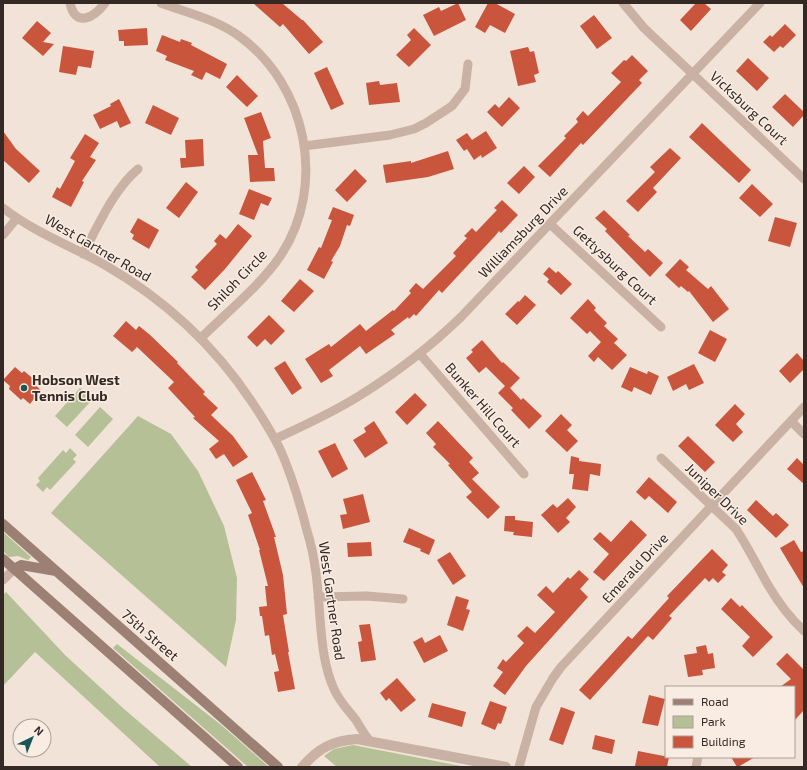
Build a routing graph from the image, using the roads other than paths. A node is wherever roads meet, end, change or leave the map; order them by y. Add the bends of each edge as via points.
1 (70, 3) edge
2 (105, 3) edge
3 (161, 3) edge
4 (623, 3) edge
5 (760, 3) edge
6 (468, 64) dead end
7 (692, 74) junction
8 (304, 146) junction
9 (138, 169) dead end
10 (804, 179) edge
11 (3, 208) edge
12 (18, 218) junction
13 (550, 224) junction
14 (3, 235) edge
15 (83, 254) junction
16 (661, 327) dead end
17 (201, 338) junction
18 (420, 354) junction
19 (804, 407) edge
20 (791, 421) junction
21 (804, 434) edge
22 (274, 439) junction
23 (660, 458) dead end
24 (524, 474) dead end
25 (711, 506) junction
26 (3, 524) edge
27 (3, 559) edge
28 (14, 569) junction
29 (56, 571) junction
30 (3, 580) edge
31 (318, 598) junction
32 (403, 599) dead end
33 (804, 632) edge
34 (369, 740) junction
35 (238, 767) edge
36 (278, 767) edge
37 (302, 767) edge
38 (506, 767) edge
39 (519, 767) edge

1 - 2 street via 76,16 83,18 98,12
3 - 8 street, Shiloh Circle via 219,23 256,50 279,77 292,100 302,128
4 - 7 street, Vicksburg Court via 644,28
5 - 7 street, Williamsburg Drive
6 - 8 street via 466,89 452,106 426,124 390,135
7 - 10 street, Vicksburg Court
7 - 13 street, Williamsburg Drive
8 - 17 street, Shiloh Circle via 304,194 300,213 282,254 270,270
9 - 15 street via 128,177 118,191
11 - 12 street, West Gartner Road
12 - 14 street
12 - 15 street, West Gartner Road
13 - 16 street, Gettysburg Court
13 - 18 street, Williamsburg Drive via 461,317
15 - 17 street, West Gartner Road via 139,286 172,311
17 - 22 street, West Gartner Road via 242,387
18 - 22 street, Williamsburg Drive via 359,396
18 - 24 street, Bunker Hill Court
19 - 20 street, Emerald Drive
20 - 21 street
20 - 25 street, Emerald Drive
22 - 31 street, West Gartner Road via 294,485 310,538
23 - 25 street, Juniper Drive
25 - 33 street, Juniper Drive via 736,529 767,585 789,617
25 - 39 street, Emerald Drive via 553,678 536,707
26 - 29 main road, 75th Street
27 - 28 main road
28 - 29 main road via 21,565
28 - 30 street
28 - 35 main road
29 - 36 main road, 75th Street
31 - 32 street via 367,596
31 - 34 street, West Gartner Road via 330,680 341,702
34 - 37 street via 345,740 328,744
34 - 38 street

